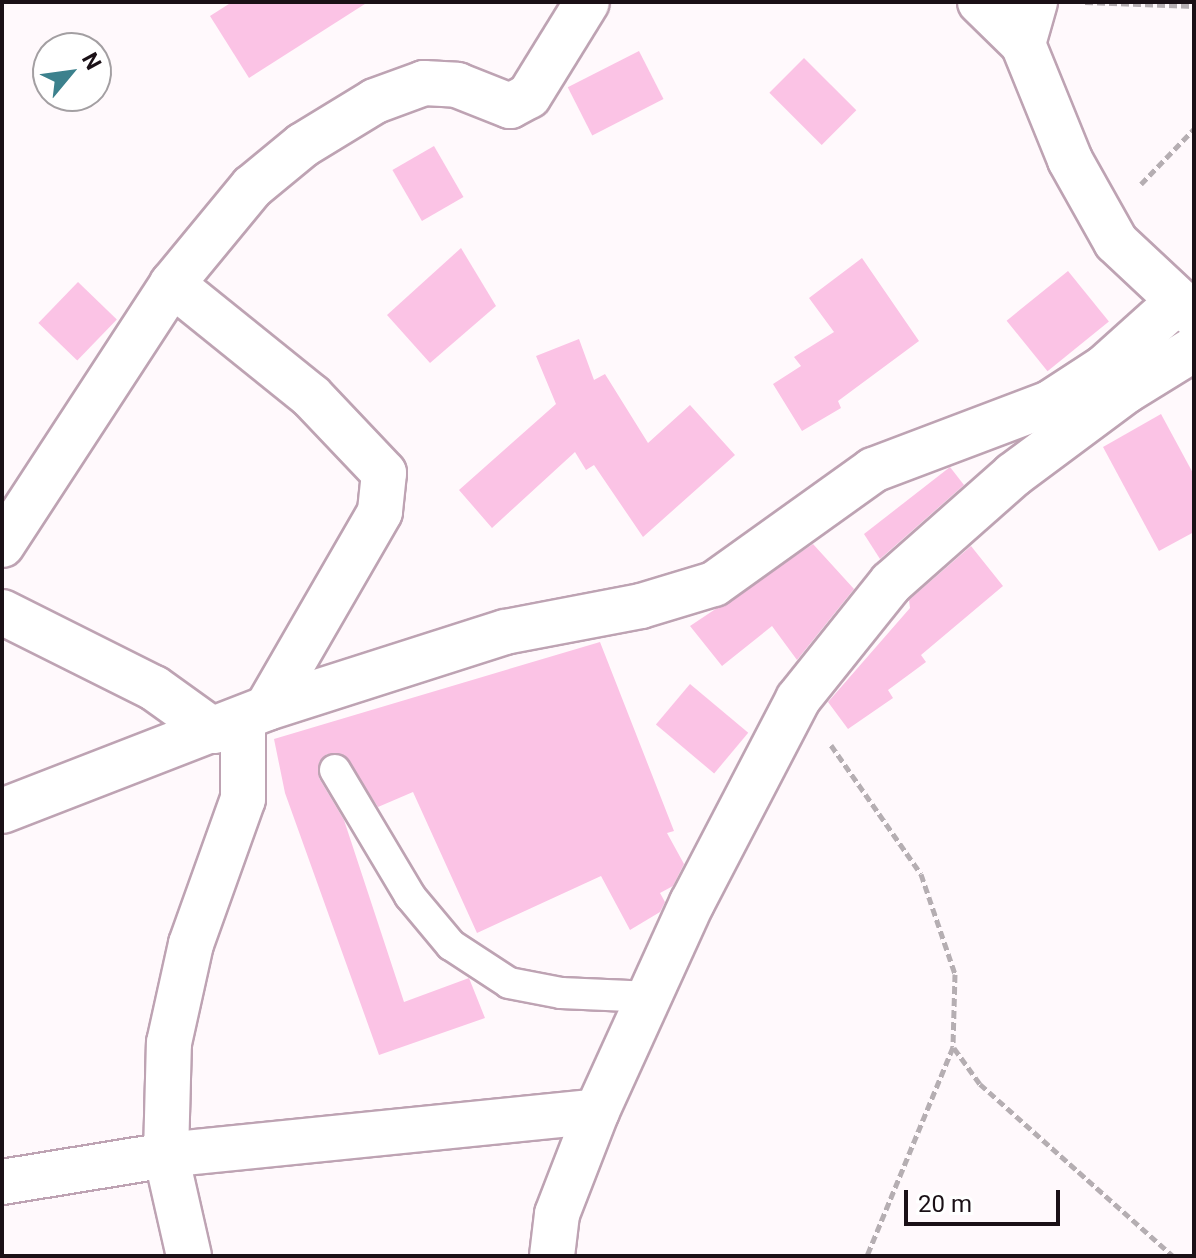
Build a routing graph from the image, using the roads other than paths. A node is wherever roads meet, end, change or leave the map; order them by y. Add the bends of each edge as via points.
1 (587, 2) edge
2 (980, 2) edge
3 (1035, 2) edge
4 (1023, 44) junction
5 (172, 284) junction
6 (1185, 309) edge
7 (1194, 349) edge
8 (2, 545) edge
9 (2, 612) edge
10 (241, 719) junction
11 (335, 770) dead end
12 (2, 811) edge
13 (652, 997) junction
14 (597, 1111) junction
15 (166, 1155) junction
16 (2, 1182) edge
17 (189, 1256) edge
18 (552, 1256) edge

1 - 5 street via 529,96 510,106 457,85 424,83 375,101 303,145 252,187
2 - 4 street
3 - 4 street
4 - 6 street via 1053,124 1116,242
5 - 8 street
5 - 10 street via 311,396 384,473 380,512
6 - 10 street via 1050,403 873,470 714,584 641,606 505,632
7 - 13 street via 1126,391 1013,475 891,583 798,699 692,903
9 - 10 street via 154,688
10 - 12 street
10 - 15 street via 243,799 191,944 169,1043
11 - 13 lane via 410,896 451,945 509,983 561,993
13 - 14 street
14 - 15 street
14 - 18 street via 557,1214
15 - 16 street
15 - 17 street

